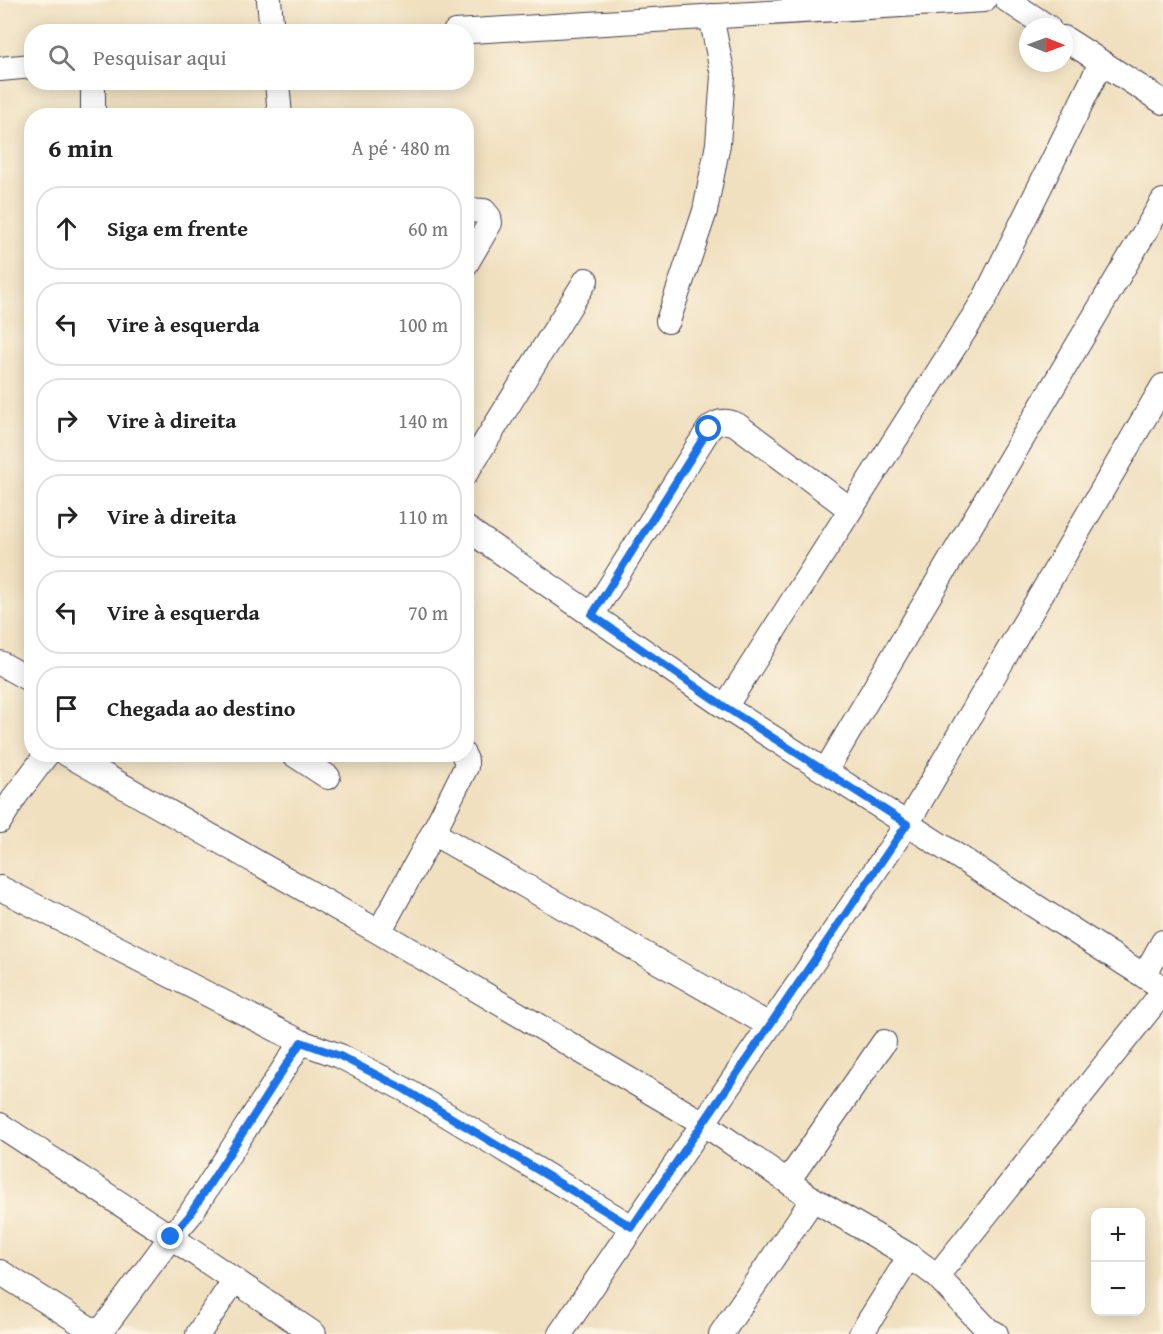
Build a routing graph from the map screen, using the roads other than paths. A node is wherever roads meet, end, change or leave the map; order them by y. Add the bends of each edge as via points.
1 (269, 0) edge
2 (984, 0) edge
3 (1007, 0) edge
4 (711, 16) junction
5 (1034, 18) edge
6 (271, 24) edge
7 (474, 31) edge
8 (1073, 44) edge
9 (1101, 63) junction
10 (24, 67) edge
11 (0, 69) edge
12 (93, 90) edge
13 (278, 90) edge
14 (1163, 102) edge
15 (93, 108) edge
16 (279, 108) edge
17 (1163, 201) edge
18 (474, 210) edge
19 (474, 250) edge
20 (586, 280) dead end
21 (668, 321) dead end
22 (1163, 386) edge
23 (474, 460) edge
24 (850, 509) junction
25 (474, 534) edge
26 (592, 615) junction
27 (0, 663) edge
28 (24, 676) edge
29 (725, 707) junction
30 (39, 762) edge
31 (81, 762) edge
32 (305, 762) edge
33 (466, 762) edge
34 (826, 770) junction
35 (328, 777) dead end
36 (8, 790) edge
37 (0, 821) edge
38 (907, 824) junction
39 (433, 833) junction
40 (0, 888) edge
41 (379, 932) junction
42 (1163, 942) edge
43 (1157, 985) edge
44 (770, 1025) junction
45 (301, 1042) junction
46 (884, 1042) dead end
47 (703, 1123) junction
48 (0, 1125) edge
49 (788, 1181) junction
50 (813, 1199) junction
51 (632, 1227) junction
52 (171, 1237) junction
53 (910, 1256) junction
54 (0, 1272) edge
55 (936, 1276) junction
56 (234, 1281) junction
57 (99, 1334) edge
58 (198, 1334) edge
59 (314, 1334) edge
60 (560, 1334) edge
61 (721, 1334) edge
62 (861, 1334) edge
63 (996, 1334) edge

1 - 6 street
2 - 4 street
3 - 5 street
4 - 7 street
4 - 21 street via 723,76 718,144 705,211
8 - 9 street
9 - 14 street
9 - 24 street via 984,300
10 - 11 street
12 - 15 street
13 - 16 street
17 - 34 street
18 - 19 street via 484,211 490,223
20 - 23 street
22 - 38 street
24 - 26 street via 737,425 716,422
24 - 29 street
25 - 26 street
26 - 29 street
27 - 28 street
29 - 34 street
30 - 36 street
31 - 41 street
32 - 35 street
33 - 39 street
34 - 38 street
36 - 37 street
38 - 43 street
38 - 44 street
39 - 41 street
39 - 44 street
40 - 45 street
41 - 47 street
42 - 43 street
43 - 55 street
44 - 47 street
45 - 51 street via 340,1056 404,1089
45 - 52 street via 189,1216
46 - 49 street
47 - 49 street
47 - 51 street
48 - 52 street
49 - 50 street
50 - 53 street
50 - 61 street
51 - 60 street
52 - 56 street
52 - 57 street
53 - 55 street
53 - 62 street
54 - 57 street
55 - 63 street via 987,1330
56 - 58 street
56 - 59 street

